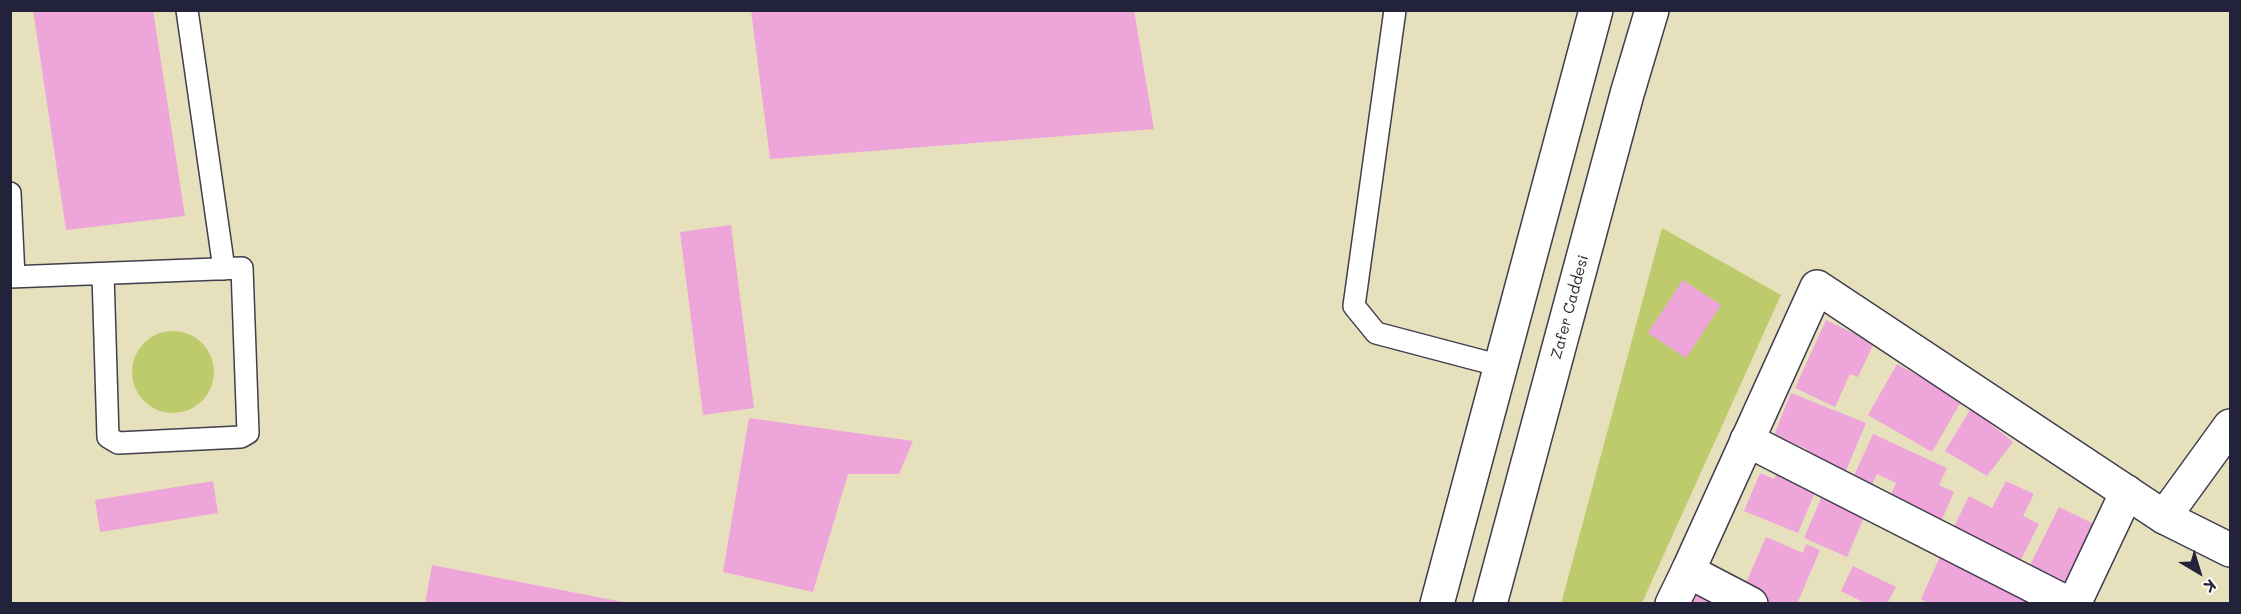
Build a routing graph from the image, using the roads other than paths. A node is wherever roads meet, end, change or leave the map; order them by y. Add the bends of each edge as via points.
1 (187, 10) edge
2 (1395, 10) edge
3 (1596, 10) edge
4 (1652, 10) edge
5 (10, 194) edge
6 (224, 269) junction
7 (103, 274) junction
8 (12, 277) edge
9 (1501, 366) junction
10 (2230, 426) edge
11 (1747, 440) junction
12 (2127, 492) junction
13 (2164, 517) junction
14 (2230, 550) edge
15 (1688, 571) junction
16 (1437, 603) edge
17 (1490, 603) edge
18 (1672, 603) edge
19 (1750, 603) edge
20 (2069, 603) edge
21 (2074, 603) edge

1 - 6 lane
2 - 9 lane via 1354,306 1376,333
3 - 9 street
4 - 17 street, Zafer Caddesi
5 - 8 lane
6 - 7 lane
6 - 7 lane via 242,268 248,433 241,437 118,443 108,437
7 - 8 lane
9 - 16 street
10 - 13 street
11 - 12 street via 1817,287
11 - 15 street
11 - 20 street
12 - 13 street
12 - 21 street
13 - 14 street
15 - 18 street
15 - 19 street

